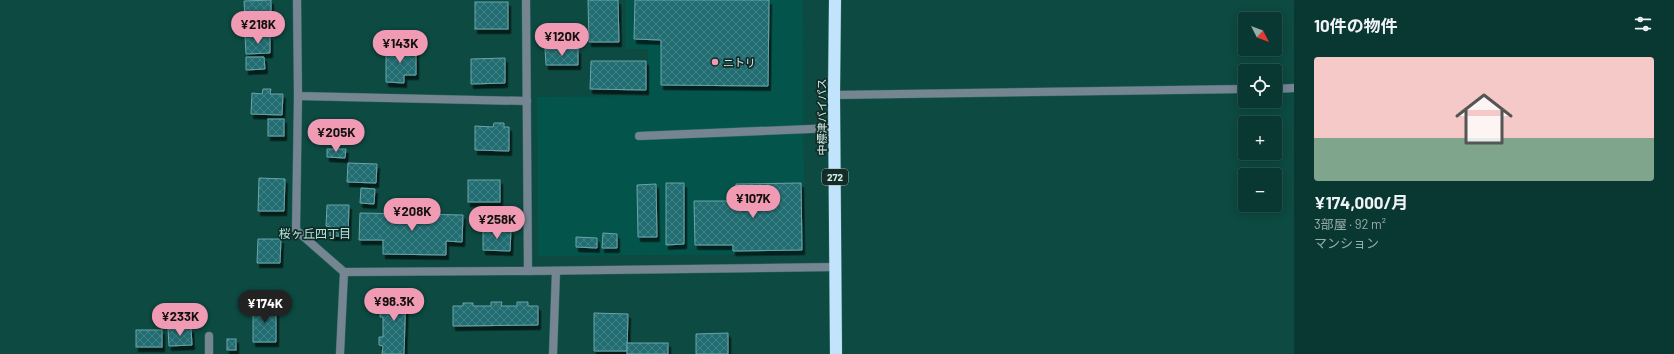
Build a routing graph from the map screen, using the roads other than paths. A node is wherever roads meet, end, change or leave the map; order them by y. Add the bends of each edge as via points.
1 (297, 0) edge
2 (526, 0) edge
3 (835, 0) edge
4 (1294, 88) edge
5 (1238, 89) edge
6 (1282, 89) edge
7 (834, 95) junction
8 (298, 96) junction
9 (527, 101) junction
10 (834, 128) junction
11 (638, 136) dead end
12 (836, 267) junction
13 (528, 271) junction
14 (556, 271) junction
15 (344, 272) junction
16 (209, 336) dead end
17 (209, 354) edge
18 (340, 354) edge
19 (552, 354) edge
20 (836, 354) edge

1 - 8 street
2 - 9 street
3 - 7 highway, 中標津バイパス / 272
4 - 6 street
5 - 7 street
7 - 10 highway, 中標津バイパス / 272
8 - 9 street
8 - 15 street via 296,230
9 - 13 street
10 - 11 street
10 - 12 highway, 中標津バイパス / 272
12 - 14 street
12 - 20 highway, 中標津バイパス / 272
13 - 14 street
13 - 15 street
14 - 19 street
15 - 18 street
16 - 17 street

